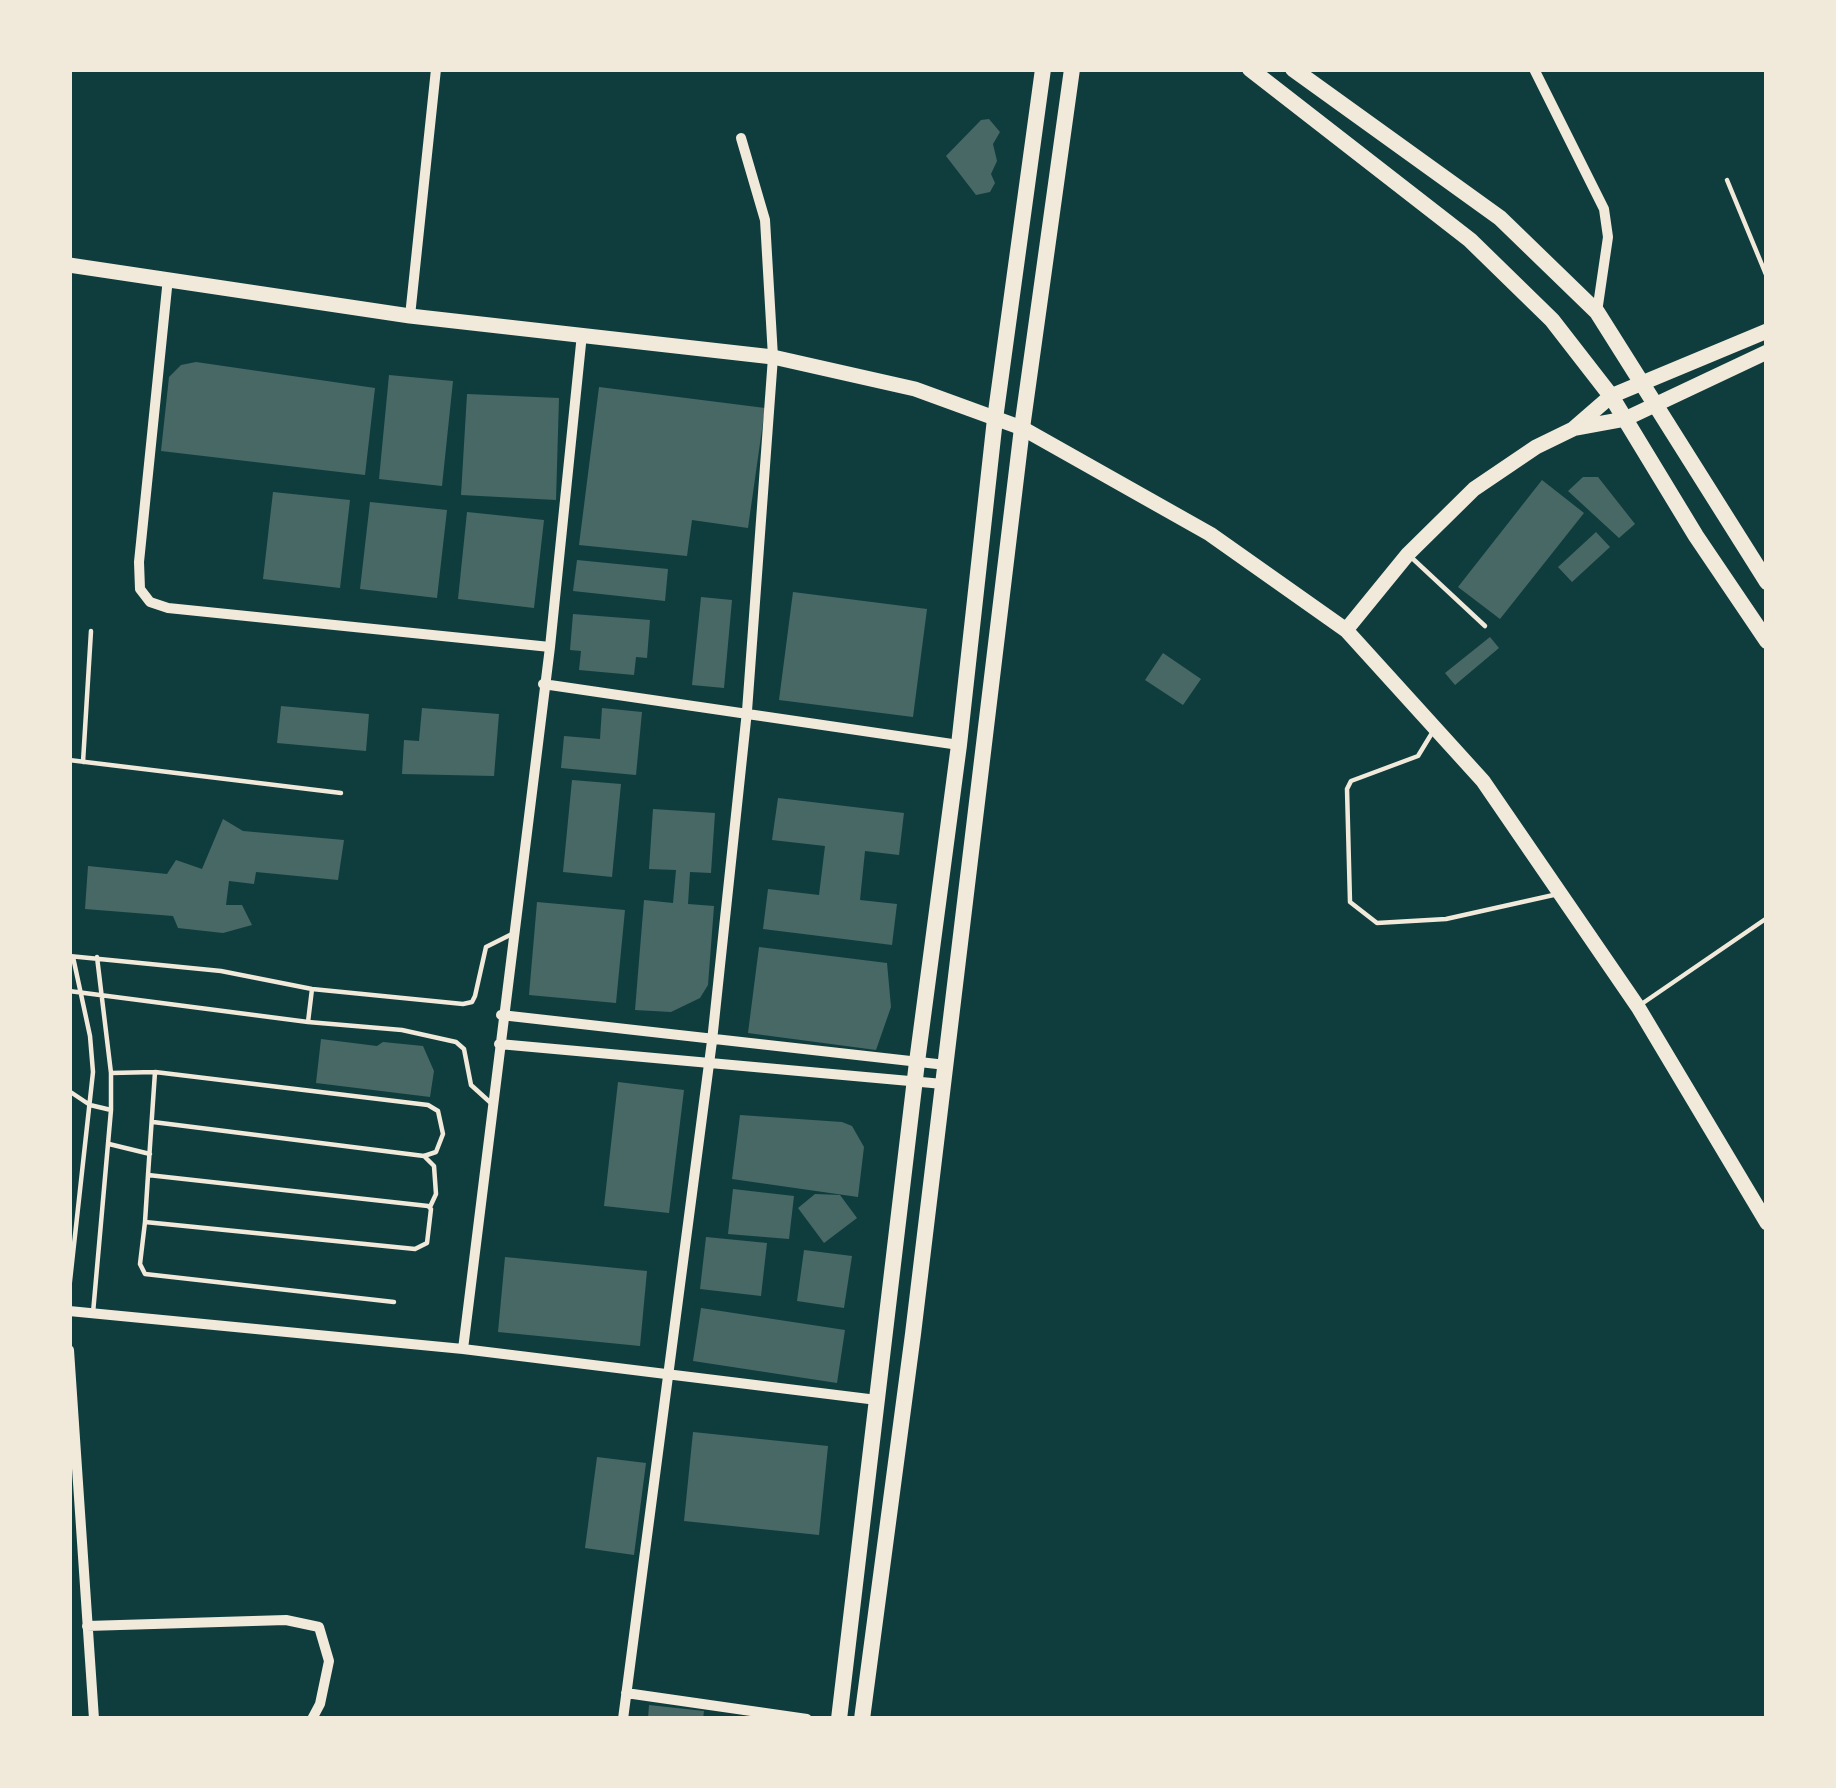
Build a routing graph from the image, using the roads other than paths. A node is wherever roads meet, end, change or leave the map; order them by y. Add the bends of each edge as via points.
1 (436, 69) edge
2 (1043, 69) edge
3 (1072, 69) edge
4 (1250, 69) edge
5 (1293, 69) edge
6 (1534, 69) edge
7 (741, 138) dead end
8 (1727, 180) dead end
9 (69, 265) edge
10 (1767, 277) edge
11 (168, 278) junction
12 (1597, 312) junction
13 (410, 316) junction
14 (1767, 331) edge
15 (583, 333) junction
16 (1767, 352) edge
17 (772, 357) junction
18 (1640, 382) junction
19 (1611, 396) junction
20 (1655, 404) junction
21 (994, 419) junction
22 (1625, 419) junction
23 (1022, 428) junction
24 (1573, 429) junction
25 (1408, 554) junction
26 (1767, 581) edge
27 (1485, 626) dead end
28 (1346, 630) junction
29 (91, 631) dead end
30 (1767, 640) edge
31 (550, 647) junction
32 (543, 684) junction
33 (747, 711) junction
34 (1435, 728) junction
35 (959, 745) junction
36 (69, 760) edge
37 (83, 761) junction
38 (341, 793) dead end
39 (946, 844) junction
40 (974, 847) junction
41 (1560, 893) junction
42 (1767, 918) edge
43 (512, 934) junction
44 (71, 956) edge
45 (97, 957) junction
46 (312, 988) junction
47 (69, 991) edge
48 (78, 992) junction
49 (99, 997) junction
50 (1638, 1007) junction
51 (501, 1015) junction
52 (308, 1022) junction
53 (712, 1041) junction
54 (499, 1043) junction
55 (708, 1065) junction
56 (946, 1065) junction
57 (915, 1071) junction
58 (155, 1072) junction
59 (111, 1073) junction
60 (944, 1084) junction
61 (69, 1091) edge
62 (492, 1103) junction
63 (90, 1105) junction
64 (111, 1110) junction
65 (153, 1122) junction
66 (109, 1144) junction
67 (150, 1154) junction
68 (424, 1156) junction
69 (148, 1174) junction
70 (430, 1207) junction
71 (145, 1222) junction
72 (1767, 1223) edge
73 (69, 1290) edge
74 (394, 1302) dead end
75 (69, 1311) edge
76 (93, 1313) junction
77 (886, 1330) junction
78 (914, 1334) junction
79 (463, 1349) junction
80 (69, 1350) edge
81 (669, 1376) junction
82 (877, 1400) junction
83 (72, 1458) edge
84 (87, 1626) junction
85 (626, 1693) junction
86 (94, 1719) edge
87 (312, 1719) edge
88 (623, 1719) edge
89 (807, 1719) edge
90 (839, 1719) edge
91 (862, 1719) edge

1 - 13 street
2 - 21 main road
3 - 23 main road
4 - 19 main road via 1470,240 1552,320
5 - 12 main road via 1500,218
6 - 12 street via 1604,209
7 - 17 street via 765,220
8 - 10 lane
9 - 11 main road
11 - 13 main road
11 - 31 street via 139,562 140,589 150,602
12 - 18 main road
13 - 15 main road
14 - 18 main road
15 - 17 main road
15 - 31 street
16 - 20 main road
17 - 21 main road via 915,389
17 - 33 street
18 - 19 main road
18 - 20 main road
19 - 22 main road
19 - 24 main road
20 - 22 main road
20 - 26 main road
21 - 23 main road
21 - 35 main road
22 - 24 main road
22 - 30 main road
23 - 28 main road via 1210,534
23 - 40 main road
24 - 25 main road via 1474,489
25 - 27 lane
25 - 28 main road
28 - 34 main road
29 - 37 lane
31 - 32 street
32 - 33 street
32 - 43 street
33 - 35 street
33 - 53 street
34 - 41 main road via 1483,781
34 - 41 lane via 1418,757 1347,788 1350,902 1377,923 1446,919
35 - 39 main road
36 - 37 lane
37 - 38 lane
39 - 40 main road
39 - 57 main road
40 - 56 main road
41 - 50 main road
42 - 50 lane
43 - 46 lane via 486,947 472,1002
43 - 51 street
44 - 45 lane
44 - 48 lane
45 - 46 lane
45 - 49 lane
46 - 52 lane
47 - 48 lane
48 - 49 lane
48 - 63 lane via 90,1036
49 - 52 lane
49 - 59 lane
50 - 72 main road
51 - 53 street
51 - 54 street
52 - 62 lane via 456,1042 471,1085
53 - 55 street
53 - 57 street
54 - 55 street
54 - 62 street
55 - 57 street
55 - 81 street
56 - 57 street
56 - 60 main road
57 - 60 street
57 - 77 main road
58 - 59 lane
58 - 65 lane
58 - 68 lane via 428,1105 438,1111 443,1134 436,1152
59 - 64 lane
60 - 78 main road
61 - 63 lane
62 - 79 street
63 - 64 lane
63 - 73 lane
64 - 66 lane
65 - 67 lane
65 - 68 lane
66 - 67 lane
66 - 76 lane
67 - 69 lane
68 - 70 lane via 434,1166
69 - 70 lane
69 - 71 lane
70 - 71 lane via 420,1249
71 - 74 lane via 145,1274
75 - 76 street
76 - 79 street
77 - 78 street
77 - 82 main road
78 - 91 main road
79 - 81 street
80 - 83 street
81 - 82 street
81 - 85 street
82 - 90 main road
83 - 84 street
84 - 86 street
84 - 87 street via 319,1627 328,1661
85 - 88 street
85 - 89 street

